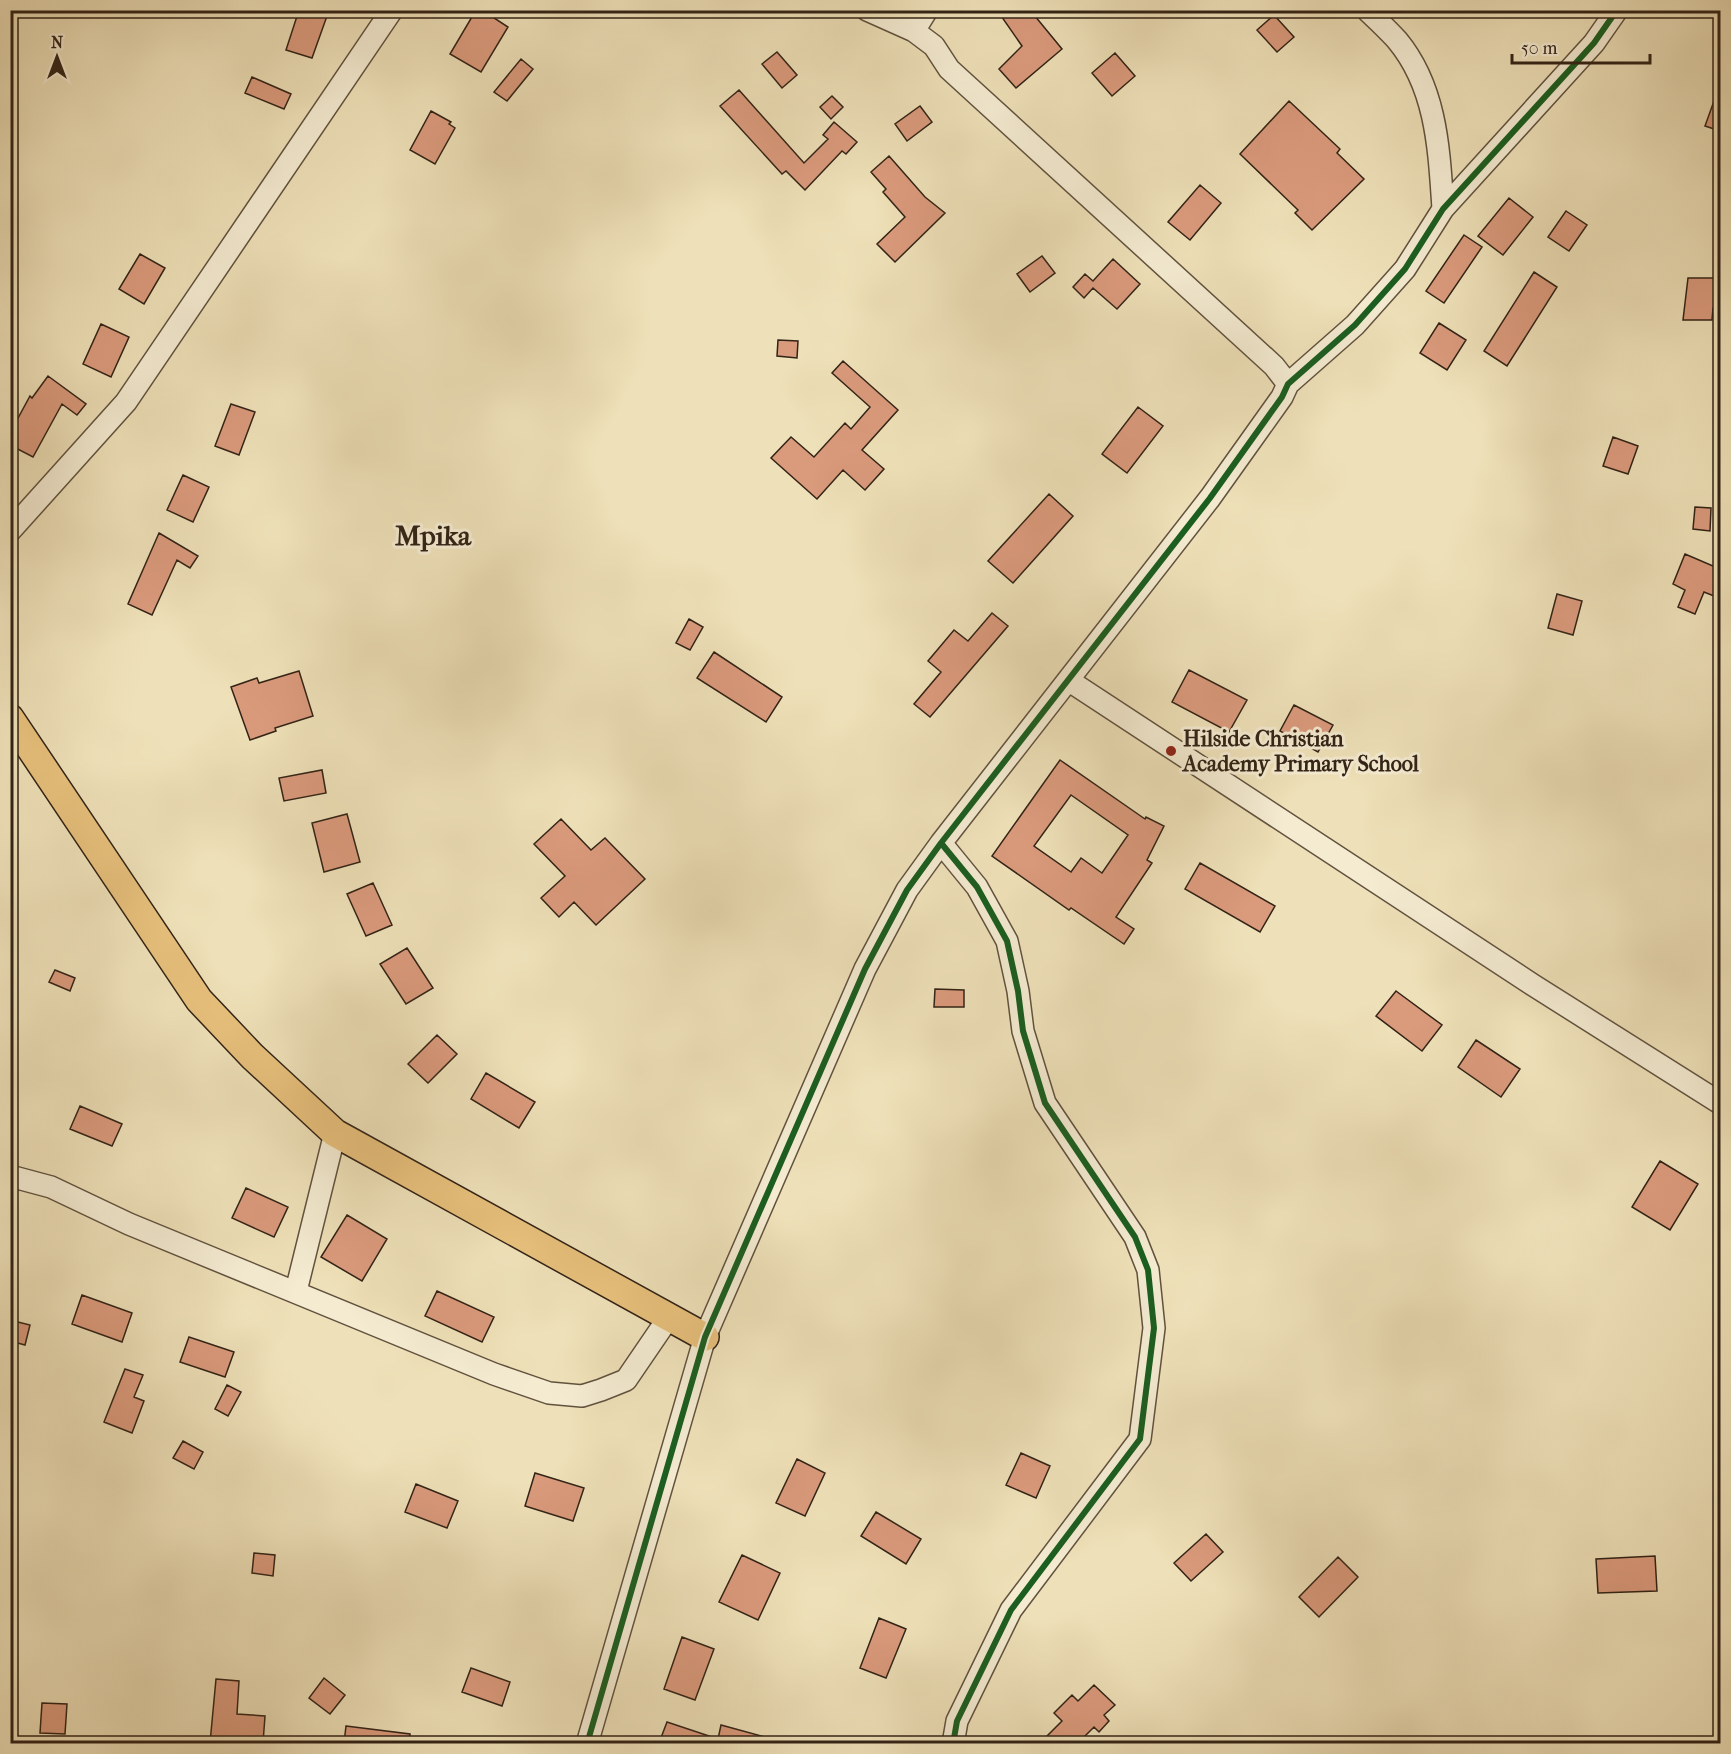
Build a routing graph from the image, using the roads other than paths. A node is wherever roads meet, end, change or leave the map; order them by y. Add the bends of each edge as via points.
1 (392, 10) edge
2 (867, 10) edge
3 (927, 10) edge
4 (1367, 10) edge
5 (1617, 10) edge
6 (914, 32) junction
7 (1443, 209) junction
8 (1288, 384) junction
9 (10, 531) edge
10 (1068, 680) junction
11 (10, 718) edge
12 (941, 843) junction
13 (1720, 1103) edge
14 (335, 1133) junction
15 (10, 1176) edge
16 (296, 1292) junction
17 (669, 1317) junction
18 (705, 1336) junction
19 (587, 1743) edge
20 (953, 1743) edge

1 - 9 street via 126,402
2 - 6 street
3 - 6 street
4 - 7 street via 1398,41 1422,81 1438,135
5 - 7 street via 1594,43
6 - 8 street via 934,46 950,69 1274,366
7 - 8 street via 1405,269 1355,325
8 - 10 street via 1210,498
10 - 12 street
10 - 13 street
11 - 14 main road via 199,1000
12 - 18 street via 907,890 865,969
12 - 20 street via 977,888 1007,941 1023,1031 1045,1103 1135,1237 1148,1270 1154,1328 1140,1440 1011,1610 957,1722
14 - 16 street
14 - 17 main road
15 - 16 street via 51,1187 129,1224
16 - 17 street via 494,1374 549,1393 582,1396 626,1380
17 - 18 main road
18 - 19 street

